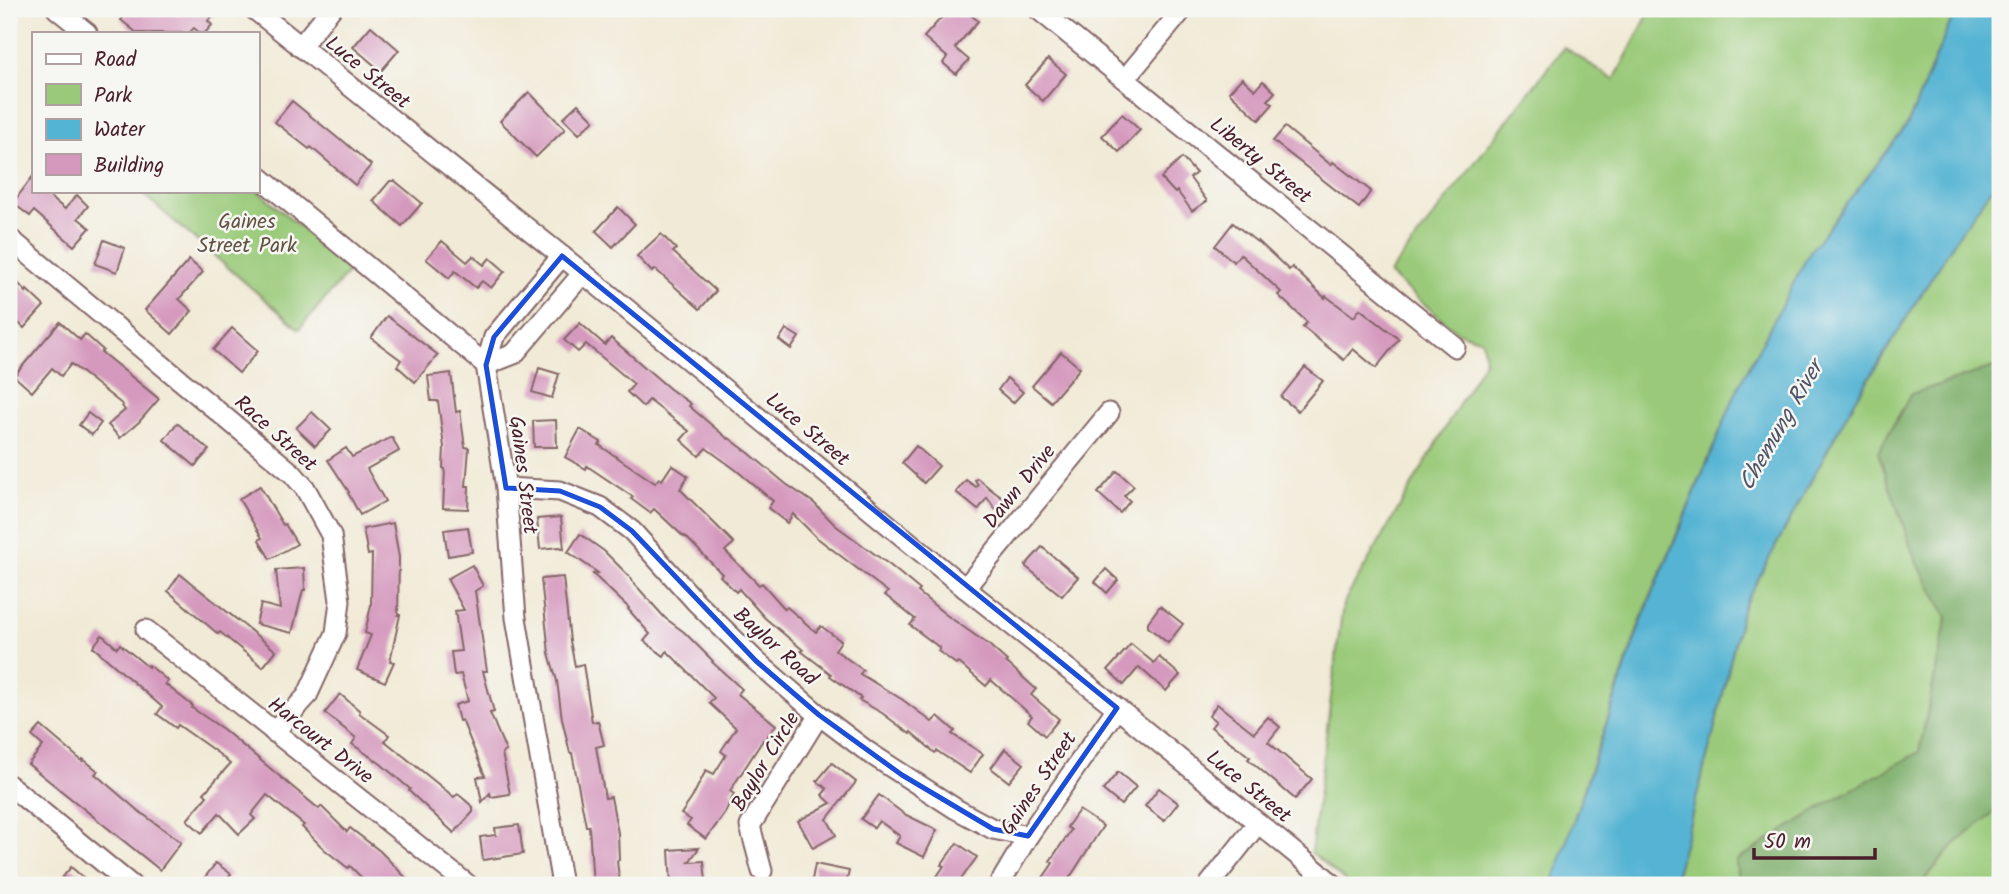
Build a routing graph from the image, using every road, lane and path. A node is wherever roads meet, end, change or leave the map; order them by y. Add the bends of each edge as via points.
1 (57, 9) edge
2 (254, 9) edge
3 (331, 9) edge
4 (1038, 9) edge
5 (1183, 9) edge
6 (86, 32) edge
7 (300, 47) junction
8 (1125, 79) junction
9 (259, 177) edge
10 (9, 238) edge
11 (562, 256) junction
12 (583, 273) junction
13 (1455, 347) dead end
14 (486, 365) junction
15 (1109, 413) dead end
16 (506, 488) junction
17 (965, 588) junction
18 (146, 631) dead end
19 (1117, 708) junction
20 (819, 715) junction
21 (274, 732) junction
22 (9, 785) edge
23 (1258, 823) junction
24 (1028, 836) junction
25 (762, 871) dead end
26 (1324, 881) edge
27 (131, 885) edge
28 (468, 885) edge
29 (562, 885) edge
30 (999, 885) edge
31 (1209, 885) edge

1 - 6 street
2 - 7 street, Luce Street
3 - 7 street
4 - 8 street, Liberty Street
5 - 8 street
7 - 11 street, Luce Street
8 - 13 street, Liberty Street
9 - 14 street
10 - 21 street, Race Street via 292,473 331,535 340,601 336,633 307,696
11 - 12 street, Luce Street
11 - 14 street via 494,337
12 - 14 street via 514,354
12 - 17 street, Luce Street
14 - 16 street, Gaines Street
15 - 17 street, Dawn Drive
16 - 20 street, Baylor Road via 560,491 600,507 632,531 696,602
16 - 29 street, Gaines Street via 516,618
17 - 19 street, Luce Street
18 - 21 street, Harcourt Drive
19 - 23 street, Luce Street
19 - 24 street, Gaines Street
20 - 24 street, Baylor Road via 956,809 993,829
20 - 25 street, Baylor Circle via 750,826
21 - 28 street, Harcourt Drive
22 - 27 street
23 - 26 street, Luce Street
23 - 31 street
24 - 30 street, Gaines Street

